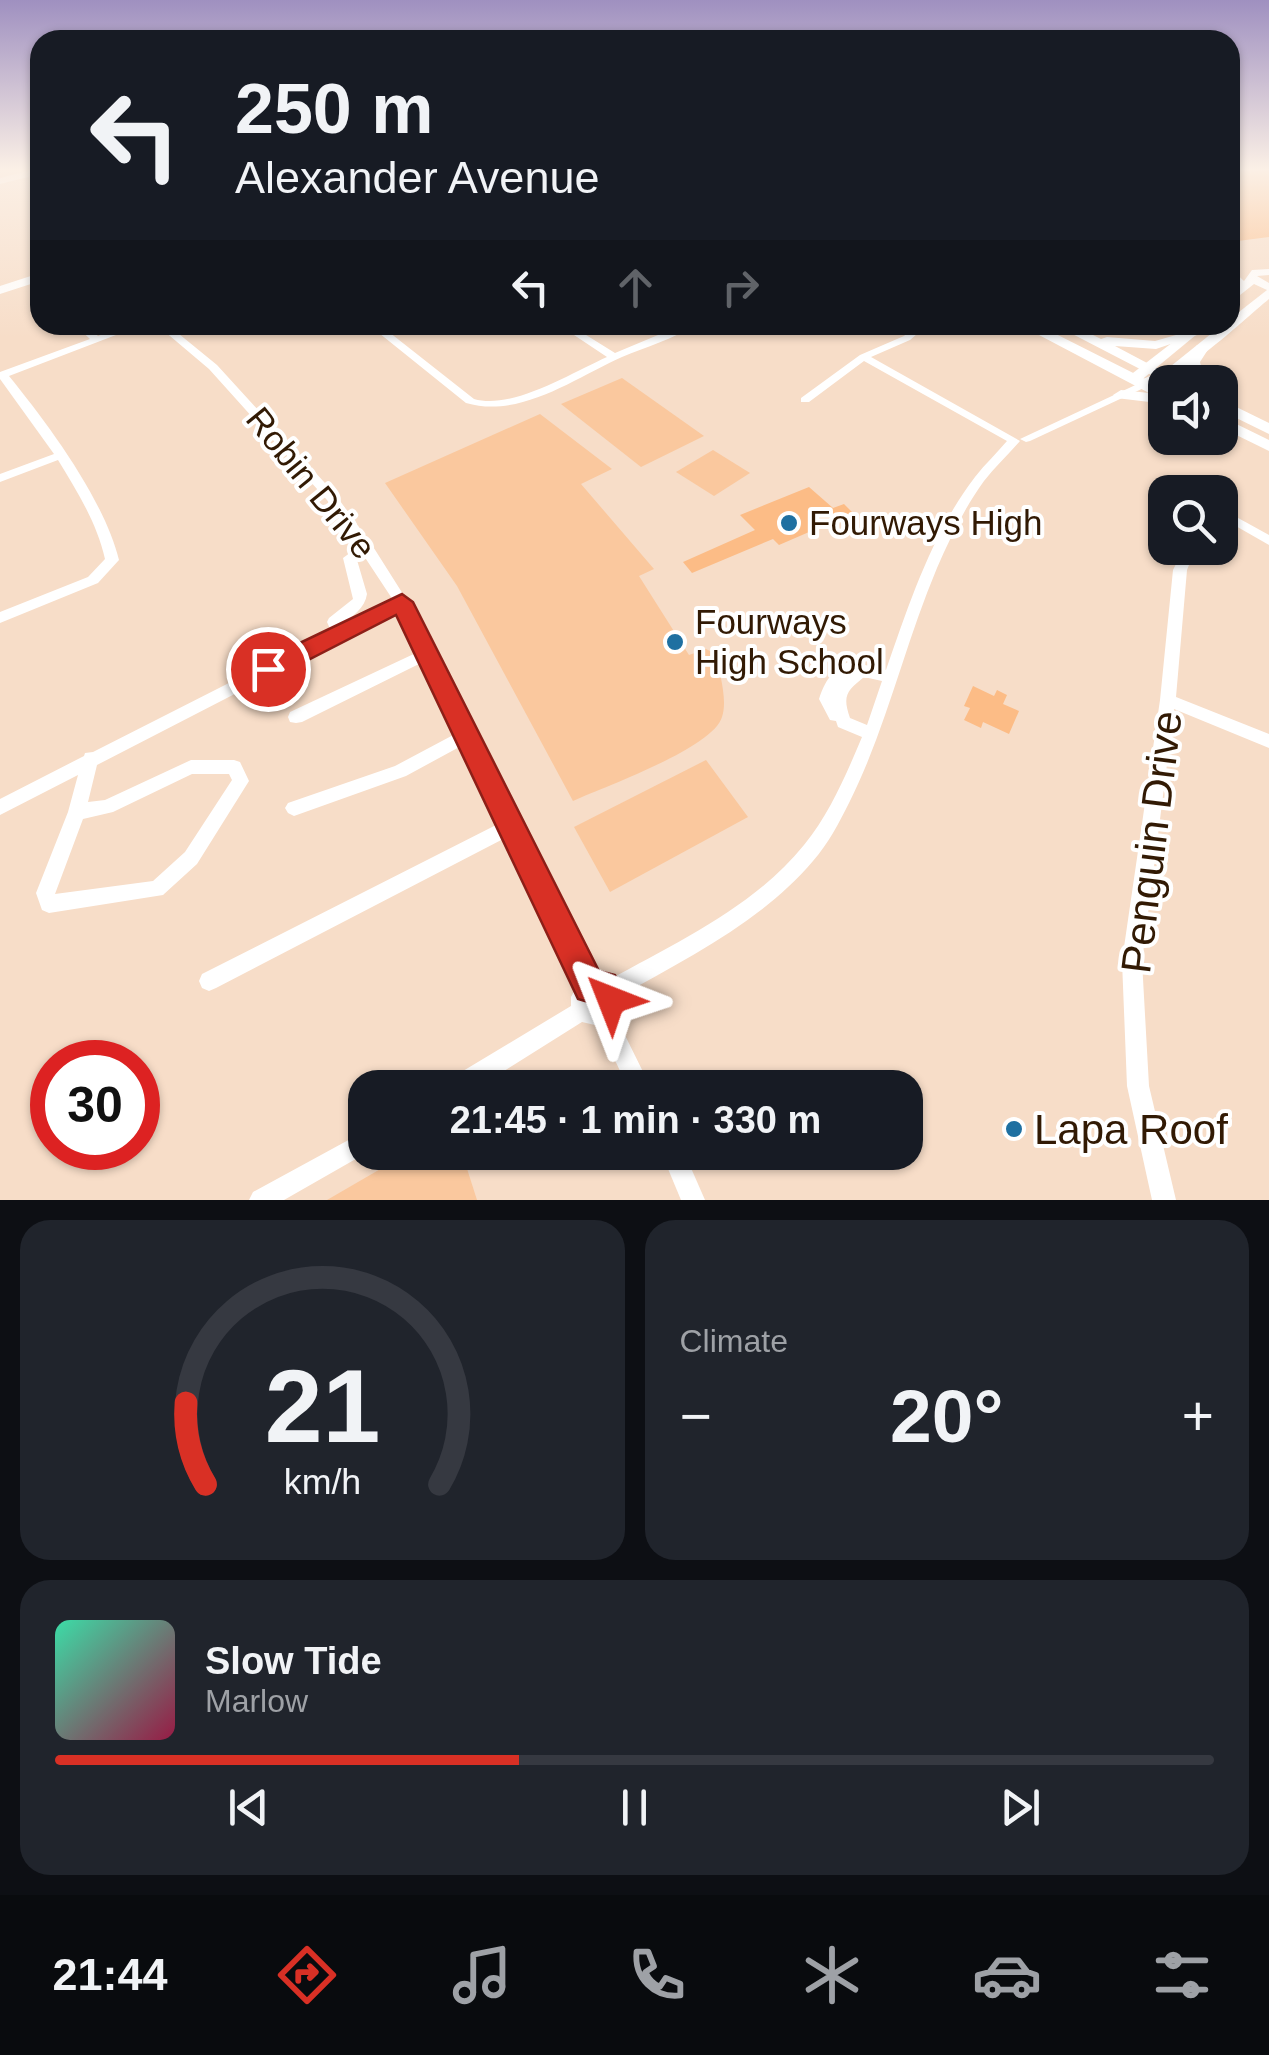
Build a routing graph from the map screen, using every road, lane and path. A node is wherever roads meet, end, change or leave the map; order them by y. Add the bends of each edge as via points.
1 (1268, 271) edge
2 (30, 280) edge
3 (1252, 280) junction
4 (30, 289) edge
5 (0, 290) edge
6 (1269, 290) edge
7 (1240, 291) edge
8 (0, 299) edge
9 (1269, 304) edge
10 (1240, 317) joint
11 (91, 335) edge
12 (110, 335) edge
13 (174, 335) edge
14 (387, 335) edge
15 (579, 335) edge
16 (667, 335) edge
17 (911, 335) edge
18 (1069, 335) edge
19 (1177, 335) edge
20 (1192, 335) edge
21 (1218, 335) edge
22 (97, 340) junction
23 (1202, 348) junction
24 (863, 357) junction
25 (614, 358) junction
26 (1165, 365) edge
27 (1174, 365) edge
28 (1194, 365) edge
29 (2, 373) edge
30 (1148, 375) edge
31 (1148, 380) edge
32 (1107, 397) junction
33 (1148, 397) edge
34 (805, 400) dead end
35 (1238, 412) edge
36 (1266, 428) edge
37 (1238, 431) edge
38 (1018, 438) junction
39 (1269, 446) edge
40 (59, 456) junction
41 (0, 478) edge
42 (1238, 523) edge
43 (1269, 541) edge
44 (368, 548) junction
45 (1182, 565) edge
46 (402, 602) junction
47 (0, 618) edge
48 (339, 633) junction
49 (425, 655) junction
50 (894, 674) junction
51 (1168, 700) junction
52 (296, 717) dead end
53 (870, 734) junction
54 (466, 736) junction
55 (1269, 741) edge
56 (91, 758) junction
57 (0, 808) edge
58 (294, 808) dead end
59 (77, 812) junction
60 (511, 826) junction
61 (208, 981) dead end
62 (599, 990) junction
63 (594, 1012) junction
64 (489, 1070) edge
65 (629, 1070) edge
66 (348, 1151) edge
67 (680, 1170) edge
68 (261, 1200) edge
69 (693, 1200) edge
70 (1164, 1200) edge

1 - 3 street via 1251,274
2 - 5 main road
3 - 6 street
3 - 7 street
4 - 8 main road
6 - 10 street
9 - 10 street
11 - 22 street
12 - 22 street
13 - 44 street, Robin Drive via 213,367 331,497
14 - 25 street via 488,408
15 - 25 street
16 - 25 street
17 - 24 street
18 - 19 main road via 1140,345
18 - 30 main road
18 - 32 main road via 1106,374
20 - 26 street
21 - 23 street
22 - 29 street
23 - 27 street
23 - 28 main road
24 - 34 street
24 - 38 street
29 - 40 street
31 - 32 street
32 - 33 main road
32 - 38 street
35 - 36 main road
37 - 39 main road
38 - 50 street via 978,476
40 - 41 street
40 - 47 street via 104,532 112,560 92,580
42 - 43 street
44 - 46 street, Robin Drive
44 - 48 street via 350,558 360,597 334,622
45 - 51 street, Penguin Drive
46 - 48 street
46 - 49 street, Robin Drive
48 - 56 street
49 - 52 street
49 - 54 street, Robin Drive
50 - 53 street
50 - 53 street via 853,674 837,703 844,722
51 - 55 street
51 - 70 street, Penguin Drive via 1132,961 1138,1086
53 - 62 street via 830,823 778,886 749,911
54 - 58 street via 400,770
54 - 60 street, Robin Drive
56 - 57 street
56 - 59 street
59 - 59 street via 107,807 191,767 234,767 240,774 194,854 157,889 49,904 45,893
60 - 61 street
60 - 62 street, Robin Drive
62 - 63 street via 611,1004
63 - 64 street
63 - 65 street
66 - 68 street
67 - 69 street

